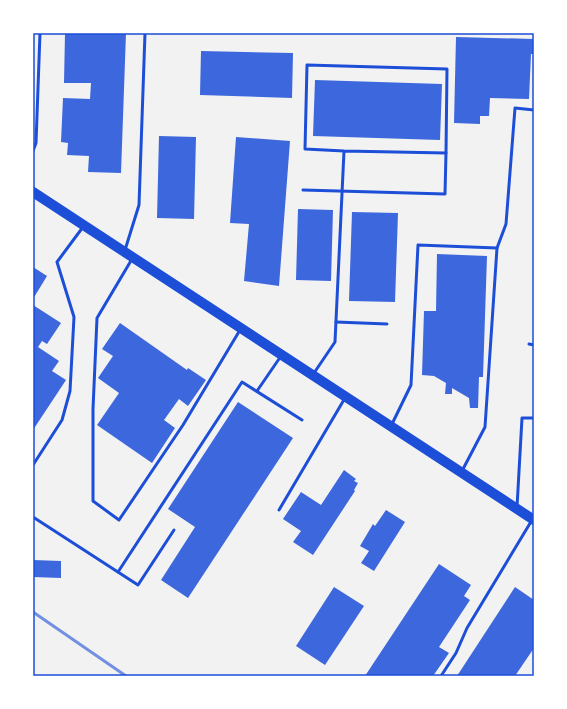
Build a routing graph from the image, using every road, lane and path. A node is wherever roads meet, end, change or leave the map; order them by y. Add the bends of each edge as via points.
1 (40, 33) edge
2 (145, 33) edge
3 (534, 110) edge
4 (344, 150) junction
5 (33, 151) edge
6 (446, 153) junction
7 (303, 190) dead end
8 (342, 191) junction
9 (33, 192) edge
10 (84, 225) junction
11 (496, 248) junction
12 (129, 255) junction
13 (336, 322) junction
14 (387, 324) dead end
15 (241, 328) junction
16 (529, 344) dead end
17 (534, 345) edge
18 (282, 355) junction
19 (313, 375) junction
20 (257, 391) junction
21 (346, 397) junction
22 (534, 418) edge
23 (302, 420) dead end
24 (391, 426) junction
25 (33, 465) edge
26 (462, 472) junction
27 (517, 508) junction
28 (279, 510) dead end
29 (33, 517) edge
30 (533, 519) edge
31 (174, 530) dead end
32 (118, 572) junction
33 (441, 676) edge

1 - 5 lane via 36,142
2 - 12 lane via 139,205
3 - 11 lane via 514,108 506,224
4 - 6 lane
4 - 6 lane via 305,149 307,65 447,69
4 - 8 lane
6 - 8 lane via 445,194
7 - 8 lane
8 - 13 lane
9 - 10 main road
10 - 12 main road
10 - 25 lane via 57,262 74,317 70,391 62,420
11 - 24 lane via 418,245 411,385
11 - 26 lane via 485,427
12 - 15 main road
12 - 15 lane via 97,318 93,409 93,501 119,520 183,425
13 - 14 lane
13 - 19 lane via 335,342
15 - 18 main road
16 - 17 lane
18 - 19 main road
18 - 20 lane
19 - 21 main road
20 - 23 lane
20 - 32 lane via 242,382
21 - 24 main road
21 - 28 lane
22 - 27 lane via 522,418
24 - 26 main road
26 - 27 main road
27 - 30 main road
29 - 32 lane
30 - 33 lane
31 - 32 lane via 138,585

